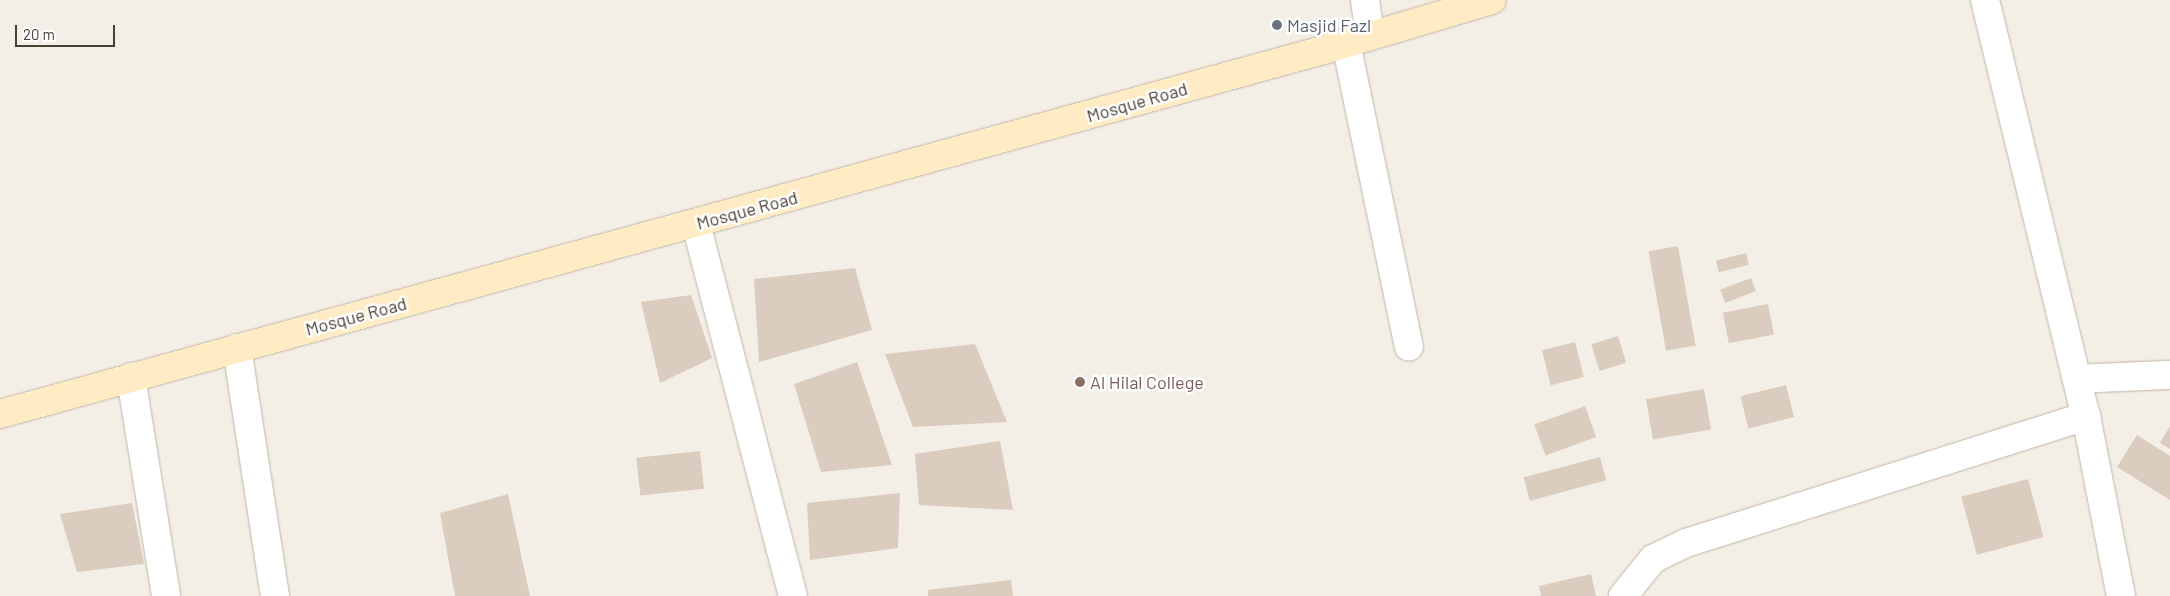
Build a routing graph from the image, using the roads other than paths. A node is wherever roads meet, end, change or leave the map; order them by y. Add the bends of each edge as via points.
1 (1365, 0) edge
2 (1492, 0) edge
3 (1985, 0) edge
4 (1358, 39) junction
5 (696, 224) junction
6 (1409, 347) dead end
7 (237, 348) junction
8 (2170, 375) edge
9 (131, 377) junction
10 (2077, 380) junction
11 (0, 414) edge
12 (2086, 416) junction
13 (166, 596) edge
14 (275, 596) edge
15 (793, 596) edge
16 (1623, 596) edge
17 (2121, 596) edge

1 - 4 street
2 - 4 street, Mosque Road
3 - 10 street
4 - 5 street, Mosque Road
4 - 6 street
5 - 7 street, Mosque Road
5 - 15 street
7 - 9 street, Mosque Road
7 - 14 street
8 - 10 street
9 - 11 street, Mosque Road
9 - 13 street
10 - 12 street
12 - 16 street via 1686,543 1653,559
12 - 17 street

